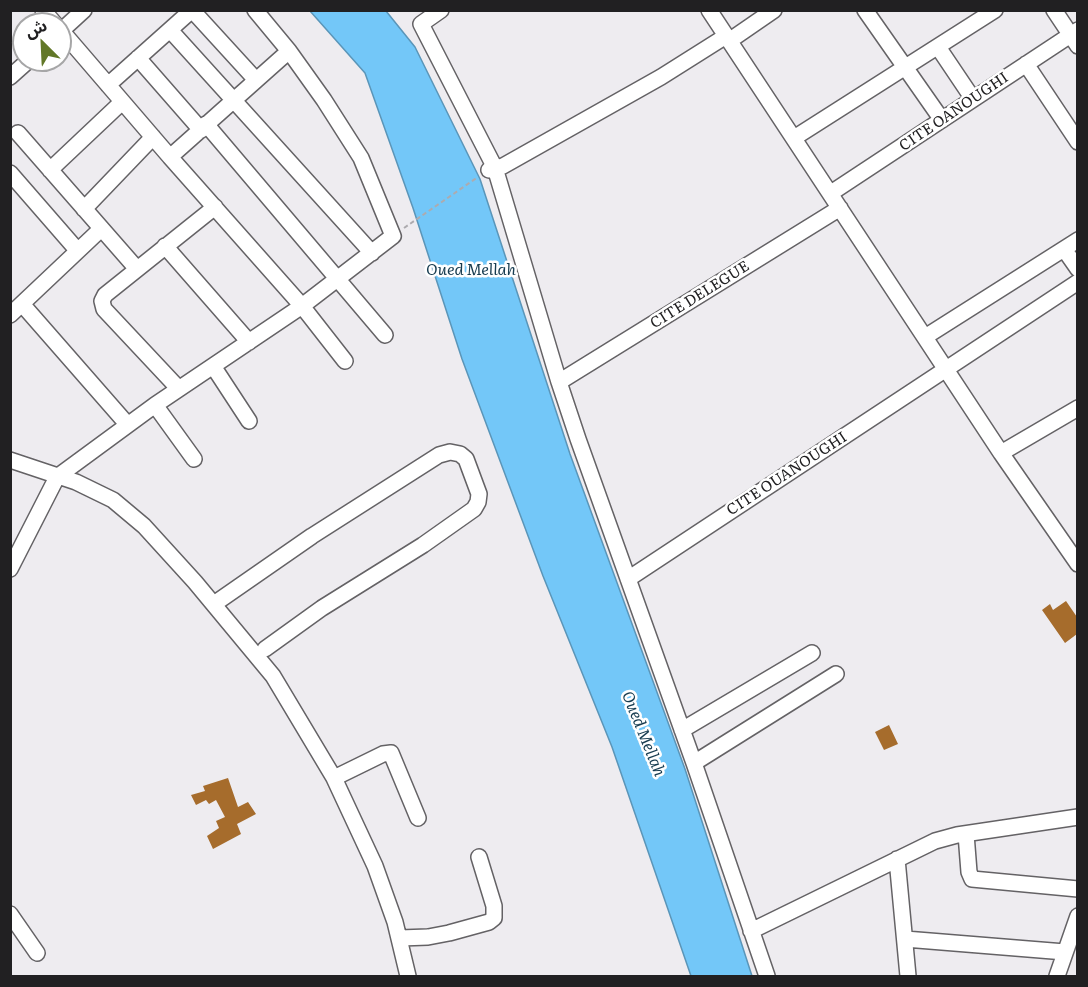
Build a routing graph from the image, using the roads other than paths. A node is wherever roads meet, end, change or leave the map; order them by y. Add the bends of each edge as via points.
1 (84, 10) edge
2 (192, 10) edge
3 (255, 10) edge
4 (441, 10) edge
5 (709, 10) edge
6 (774, 10) edge
7 (865, 10) edge
8 (1054, 10) edge
9 (988, 12) edge
10 (72, 19) edge
11 (170, 30) junction
12 (1075, 37) edge
13 (728, 38) junction
14 (72, 44) edge
15 (938, 47) junction
16 (290, 51) junction
17 (138, 58) junction
18 (1026, 64) junction
19 (904, 68) junction
20 (256, 80) junction
21 (108, 85) junction
22 (973, 99) junction
23 (233, 101) junction
24 (122, 102) junction
25 (942, 120) junction
26 (203, 127) junction
27 (18, 133) dead end
28 (153, 137) junction
29 (795, 138) junction
30 (1077, 142) edge
31 (170, 157) junction
32 (492, 169) junction
33 (50, 170) junction
34 (10, 173) edge
35 (831, 194) junction
36 (215, 207) junction
37 (840, 208) junction
38 (84, 209) junction
39 (101, 229) junction
40 (1071, 244) edge
41 (165, 246) junction
42 (77, 250) junction
43 (372, 253) junction
44 (137, 269) junction
45 (1077, 269) edge
46 (338, 279) junction
47 (1077, 282) edge
48 (22, 304) junction
49 (302, 306) junction
50 (10, 315) edge
51 (385, 335) dead end
52 (925, 337) junction
53 (249, 342) junction
54 (345, 361) dead end
55 (213, 366) junction
56 (946, 370) junction
57 (559, 382) junction
58 (179, 388) junction
59 (155, 405) junction
60 (1077, 408) edge
61 (249, 421) dead end
62 (128, 424) junction
63 (1001, 453) junction
64 (194, 459) dead end
65 (10, 460) edge
66 (57, 477) junction
67 (1077, 564) edge
68 (11, 565) edge
69 (628, 579) junction
70 (214, 604) junction
71 (265, 648) dead end
72 (812, 653) dead end
73 (836, 674) dead end
74 (682, 730) junction
75 (694, 763) junction
76 (334, 778) junction
77 (1077, 817) edge
78 (418, 818) dead end
79 (966, 834) junction
80 (480, 857) dead end
81 (897, 859) junction
82 (1077, 889) edge
83 (10, 914) edge
84 (1077, 916) edge
85 (751, 931) junction
86 (400, 938) junction
87 (905, 939) junction
88 (1065, 952) junction
89 (37, 953) dead end
90 (408, 976) edge
91 (767, 976) edge
92 (908, 976) edge
93 (1057, 976) edge

1 - 10 street
2 - 11 street
2 - 20 street
3 - 16 street
4 - 32 street via 421,24
5 - 13 street
6 - 13 street
7 - 19 street
8 - 12 street
9 - 15 street
11 - 17 street
11 - 23 street
12 - 18 street, CITE OANOUGHI
13 - 29 street
13 - 32 street
14 - 21 street
15 - 19 street
15 - 22 street
16 - 20 street
16 - 43 street via 361,158 395,235
17 - 21 street
17 - 26 street
18 - 22 street, CITE OANOUGHI
18 - 30 street
19 - 25 street
19 - 29 street
20 - 23 street
21 - 24 street
22 - 25 street, CITE OANOUGHI
23 - 26 street
23 - 43 street
24 - 28 street
24 - 33 street
25 - 35 street, CITE OANOUGHI
26 - 31 street
26 - 46 street
27 - 33 street
28 - 31 street
28 - 38 street
29 - 35 street
31 - 36 street
32 - 57 street
33 - 38 street
34 - 42 street
35 - 37 street
36 - 41 street
36 - 49 street
37 - 52 street
37 - 57 street, CITE DELEGUE
38 - 39 street
39 - 42 street
39 - 44 street
40 - 45 street
40 - 52 street
41 - 44 street
41 - 53 street
42 - 48 street
43 - 46 street
44 - 58 street via 105,295 104,309
46 - 49 street
46 - 51 street
47 - 56 street, CITE OUANOUGHI
48 - 50 street
48 - 62 street
49 - 53 street
49 - 54 street
52 - 56 street
53 - 55 street
55 - 58 street
55 - 61 street
56 - 63 street
56 - 69 street, CITE OUANOUGHI
57 - 69 street
58 - 59 street
59 - 62 street
59 - 64 street
60 - 63 street
62 - 66 street
63 - 67 street
65 - 66 street
66 - 68 street
66 - 70 street via 113,500 144,526
69 - 74 street
70 - 71 street via 439,455 450,452 466,459 479,494 474,509
70 - 76 street via 273,676
72 - 74 street
73 - 75 street
74 - 75 street
75 - 85 street
76 - 78 street via 392,753
76 - 86 street via 375,866
77 - 79 street
79 - 81 street via 935,841
79 - 82 street via 972,879
80 - 86 street via 494,918 449,933
81 - 85 street
81 - 87 street
83 - 89 street
84 - 88 street
85 - 91 street
86 - 90 street
87 - 88 street
87 - 92 street
88 - 93 street

